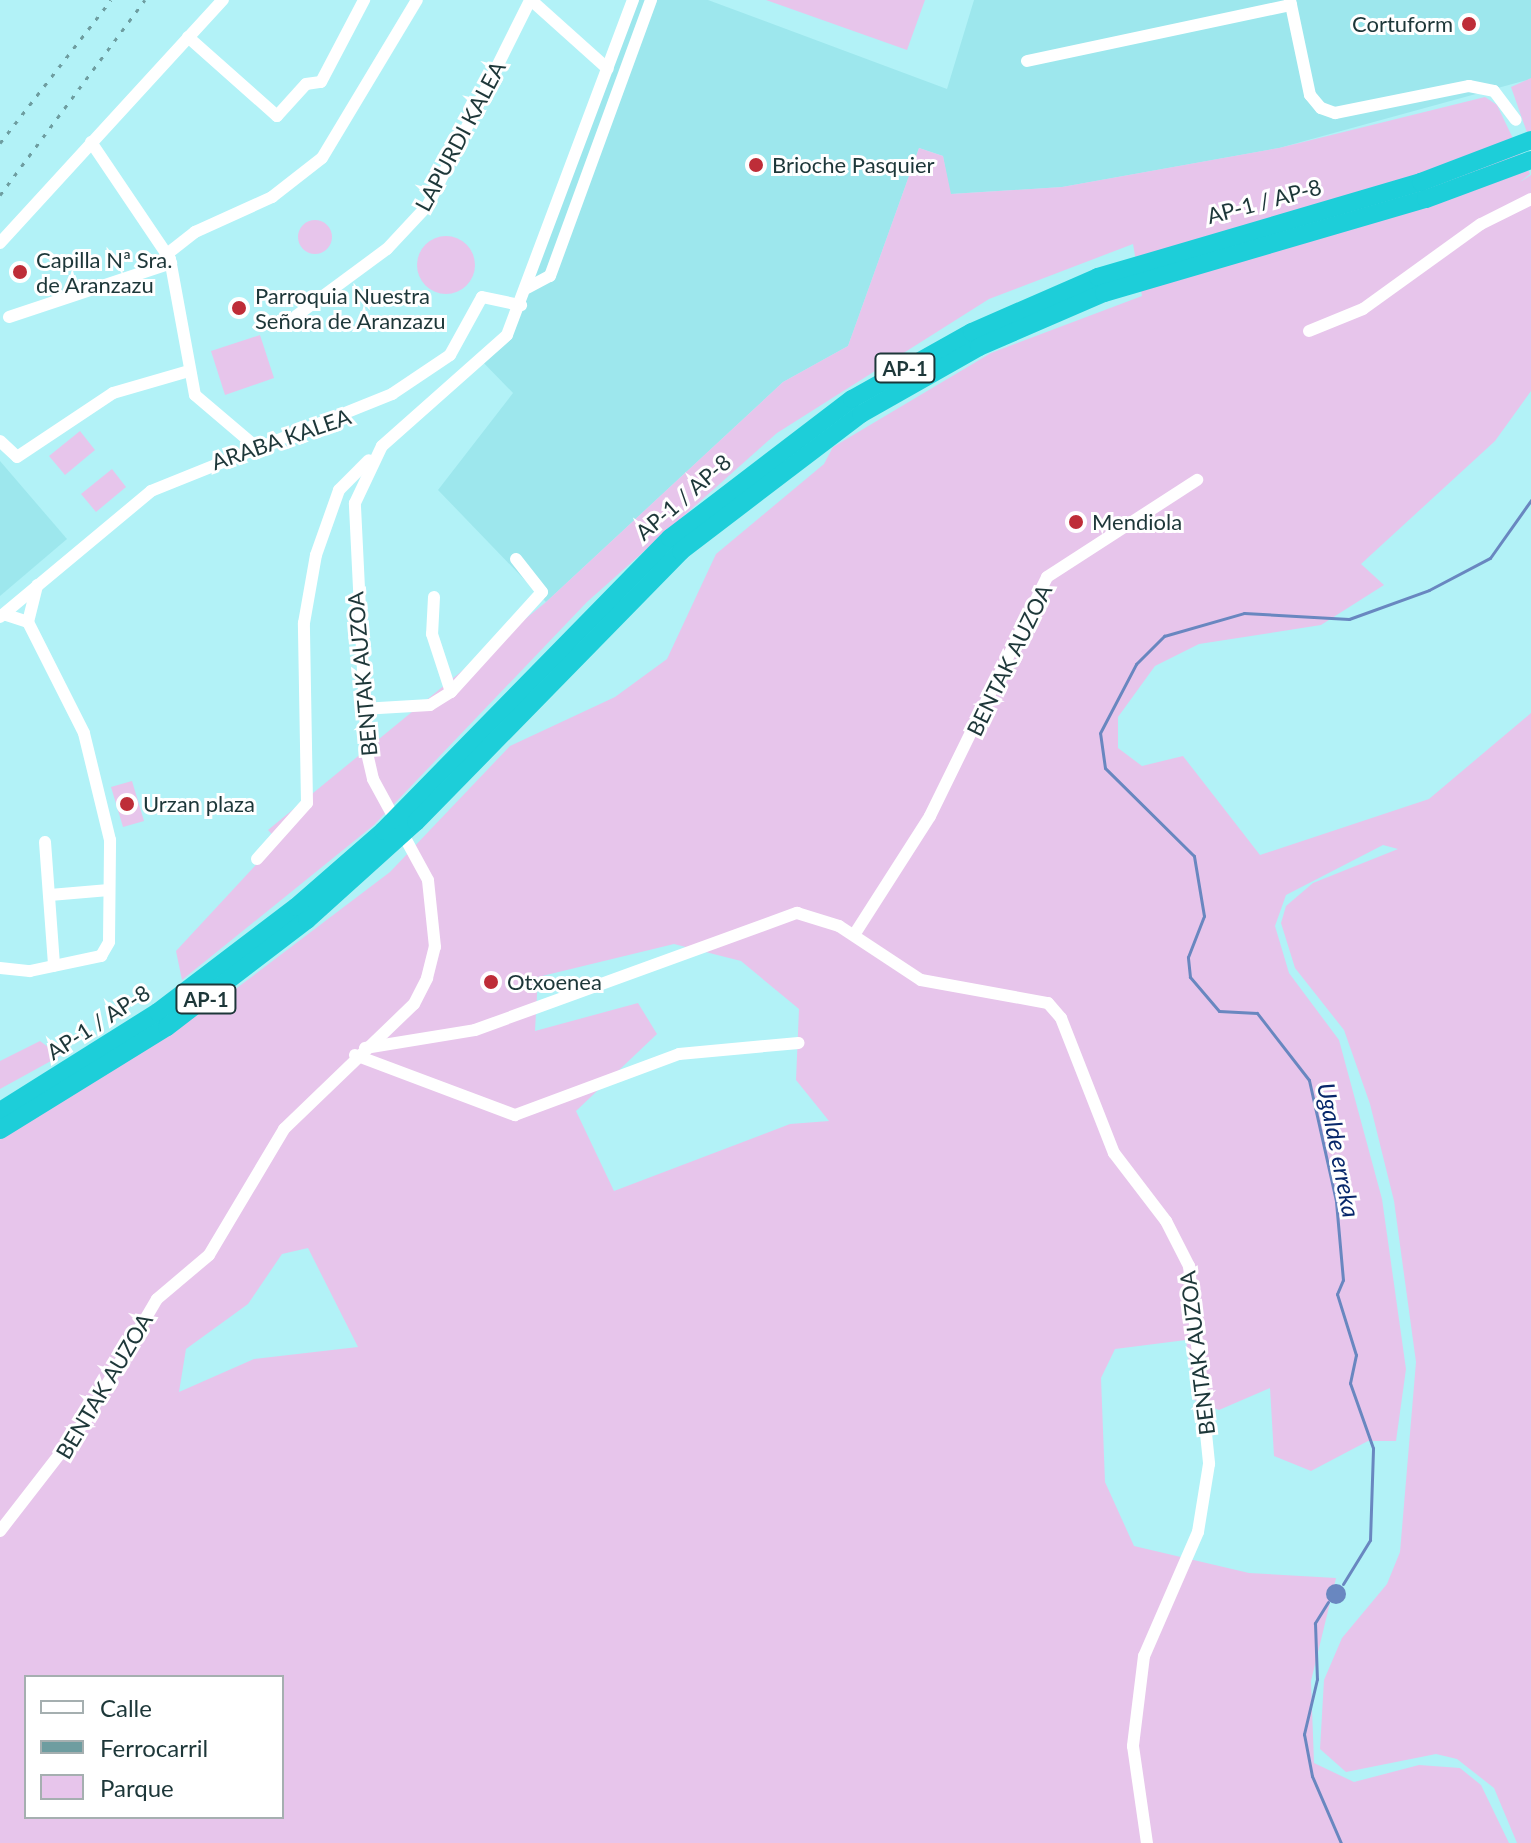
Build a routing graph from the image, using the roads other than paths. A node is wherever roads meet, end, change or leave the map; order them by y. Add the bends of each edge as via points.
1 (223, 0) edge
2 (364, 0) edge
3 (417, 0) edge
4 (531, 0) edge
5 (633, 0) edge
6 (651, 0) edge
7 (1290, 3) edge
8 (188, 37) junction
9 (1027, 61) dead end
10 (608, 69) junction
11 (1516, 120) dead end
12 (1531, 140) edge
13 (91, 142) junction
14 (1531, 160) edge
15 (1531, 199) edge
16 (0, 243) edge
17 (169, 258) junction
18 (527, 288) junction
19 (521, 305) junction
20 (296, 316) dead end
21 (9, 317) dead end
22 (1309, 331) dead end
23 (189, 371) junction
24 (0, 441) edge
25 (255, 446) junction
26 (375, 454) junction
27 (1197, 480) dead end
28 (516, 559) dead end
29 (37, 585) junction
30 (434, 597) dead end
31 (2, 615) edge
32 (28, 622) junction
33 (451, 692) junction
34 (362, 709) junction
35 (45, 842) dead end
36 (257, 859) dead end
37 (109, 890) junction
38 (50, 895) junction
39 (854, 935) junction
40 (54, 966) junction
41 (0, 968) edge
42 (798, 1043) dead end
43 (360, 1052) junction
44 (0, 1111) edge
45 (0, 1130) edge
46 (0, 1531) edge
47 (1147, 1843) edge

1 - 8 street
2 - 8 street via 321,82 306,84 277,116
3 - 17 street via 322,158 272,197 195,232
4 - 10 street
4 - 20 street, LAPURDI KALEA via 428,205 387,249
5 - 10 street
6 - 18 street via 550,276
7 - 9 street
7 - 11 street via 1310,95 1321,108 1335,113 1469,86 1494,91
8 - 13 street
10 - 18 street
12 - 44 highway, AP-1 / AP-8 / AP-1 via 1421,182 1098,277 972,332 852,399 670,538 383,831 296,907 158,1012
13 - 16 street
13 - 17 street
14 - 45 highway, AP-1 / AP-8 / AP-1 via 1426,199 1104,293 979,347 861,414 681,551 416,822 307,920 167,1027
15 - 22 street via 1481,224 1363,309
17 - 21 street
17 - 23 street
18 - 19 street
19 - 25 street, ARABA KALEA via 482,297 450,355 392,394 315,431
19 - 26 street, BENTAK AUZOA via 492,351
23 - 24 street via 113,393 17,457
23 - 25 street via 195,395
25 - 29 street, ARABA KALEA via 151,491
26 - 34 street, BENTAK AUZOA via 354,519
26 - 36 street, BENTAK AUZOA via 339,490 316,555 304,623 307,803
27 - 39 street, BENTAK AUZOA via 1047,577 930,816
28 - 33 street via 542,592
29 - 31 street, ARABA KALEA
29 - 32 street
30 - 33 street via 432,634
31 - 32 street
32 - 37 street via 84,733 110,830
33 - 34 street via 430,705
34 - 43 street, BENTAK AUZOA via 373,779 428,880 435,947 414,1004
35 - 38 street
37 - 38 street
37 - 40 street via 105,950
38 - 40 street
39 - 43 street, BENTAK AUZOA via 787,914 475,1030
39 - 47 street, BENTAK AUZOA via 921,980 1048,1003 1061,1018 1114,1153 1166,1221 1189,1266 1209,1464 1198,1532 1144,1656 1133,1746
40 - 41 street
42 - 43 street via 679,1054 515,1115
43 - 46 street, BENTAK AUZOA via 284,1129 209,1255 157,1299 86,1420

